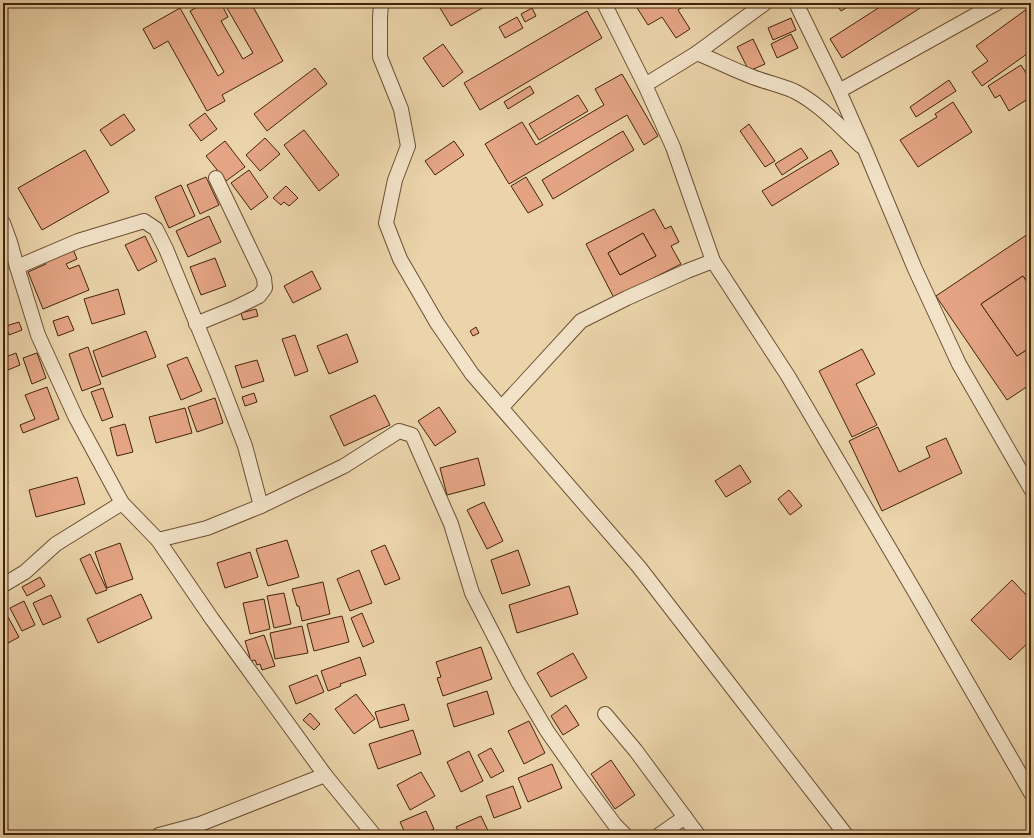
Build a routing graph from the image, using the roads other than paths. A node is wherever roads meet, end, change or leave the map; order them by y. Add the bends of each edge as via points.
1 (381, 3) edge
2 (604, 3) edge
3 (765, 3) edge
4 (796, 3) edge
5 (996, 3) edge
6 (696, 53) junction
7 (646, 85) junction
8 (839, 91) junction
9 (866, 152) junction
10 (216, 178) dead end
11 (3, 223) edge
12 (713, 261) junction
13 (16, 267) junction
14 (196, 324) junction
15 (502, 407) junction
16 (1031, 489) edge
17 (122, 503) junction
18 (261, 506) junction
19 (158, 540) junction
20 (3, 585) edge
21 (605, 714) dead end
22 (325, 775) junction
23 (1031, 793) edge
24 (685, 817) junction
25 (159, 835) edge
26 (374, 835) edge
27 (626, 835) edge
28 (658, 835) edge
29 (698, 835) edge
30 (846, 835) edge

1 - 15 street via 380,57 401,109 408,146 395,180 386,223 400,259 437,323 472,374
2 - 7 street
3 - 6 street
4 - 8 street
5 - 8 street
6 - 7 street
6 - 9 street via 793,91 807,99
7 - 12 street via 673,147
8 - 9 street
9 - 16 street via 915,269 959,364
10 - 14 street via 264,278 265,288 259,296
11 - 13 street
12 - 15 street via 581,321
12 - 23 street via 788,376
13 - 14 street via 78,241 144,221 156,228
13 - 17 street via 38,335 76,418
14 - 18 street via 245,446
15 - 30 street via 638,567
17 - 19 street
17 - 20 street via 56,544 25,572
18 - 19 street via 207,528
18 - 27 street via 344,466 399,432 412,435 451,524 472,593 518,682 547,731 616,826
19 - 22 street
21 - 24 street
22 - 25 street via 200,824
22 - 26 street
24 - 28 street
24 - 29 street

